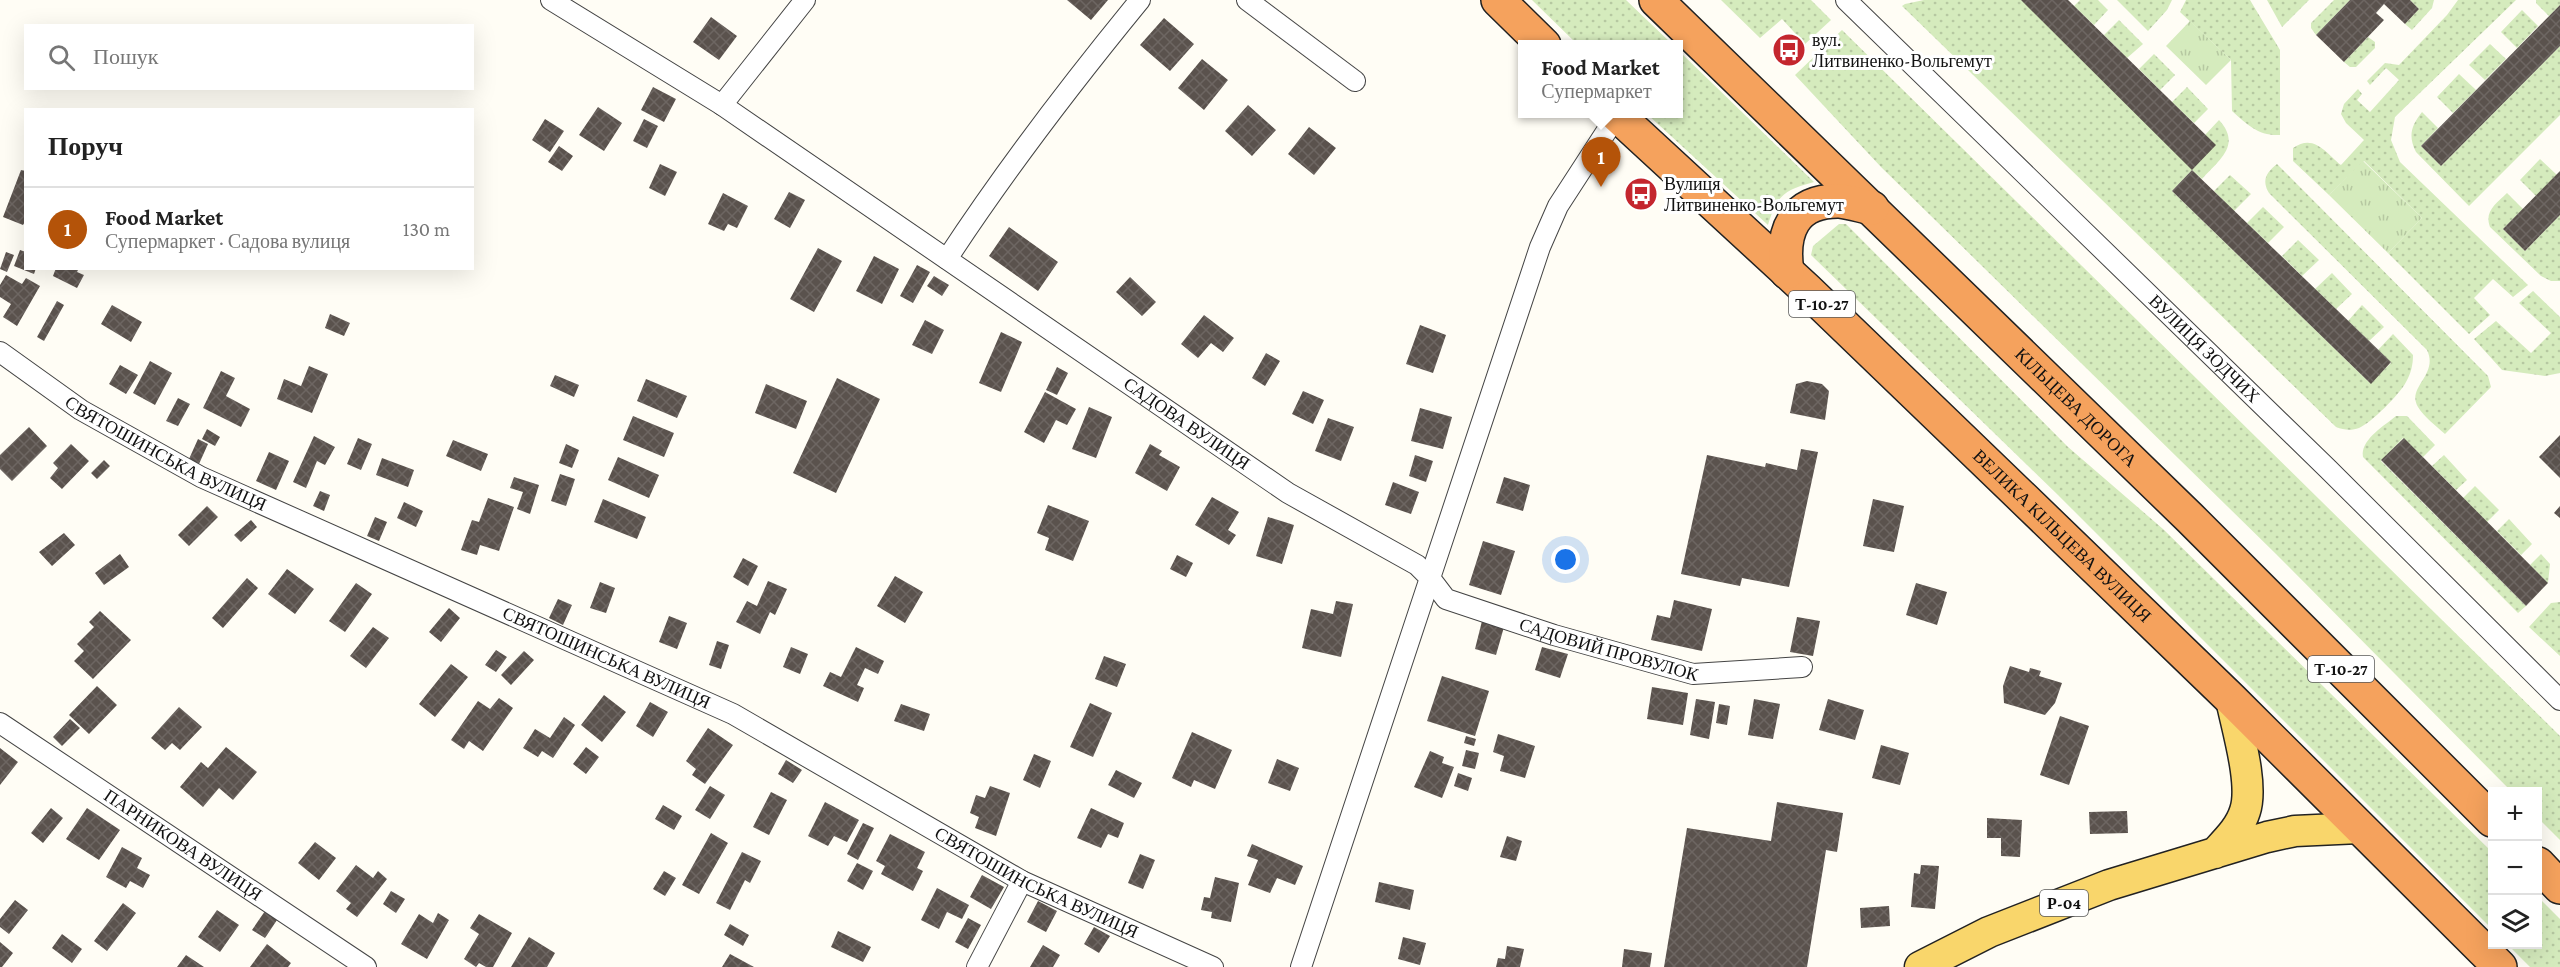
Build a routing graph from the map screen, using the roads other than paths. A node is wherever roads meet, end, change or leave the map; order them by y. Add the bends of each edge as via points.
1 (551, 0) edge
2 (805, 0) edge
3 (1140, 0) edge
4 (1247, 0) edge
5 (1498, 0) edge
6 (1656, 0) edge
7 (1846, 0) edge
8 (1539, 40) edge
9 (1355, 81) dead end
10 (722, 105) junction
11 (1613, 118) edge
12 (1620, 118) edge
13 (1872, 208) junction
14 (947, 259) junction
15 (1786, 272) junction
16 (0, 352) edge
17 (1430, 579) junction
18 (1802, 667) dead end
19 (2231, 699) junction
20 (2560, 700) edge
21 (0, 723) edge
22 (2488, 815) edge
23 (2359, 828) junction
24 (2215, 853) junction
25 (2542, 868) edge
26 (1022, 881) junction
27 (2560, 887) edge
28 (366, 967) edge
29 (977, 967) edge
30 (1213, 967) edge
31 (1301, 967) edge
32 (1920, 967) edge
33 (2500, 967) edge

1 - 10 street, САДОВА ВУЛИЦЯ
2 - 10 street
3 - 14 street via 994,189
4 - 9 street
5 - 8 highway
6 - 13 highway, КІЛЬЦЕВА ДОРОГА / Т-10-27
7 - 20 street, ВУЛИЦЯ ЗОДЧИХ
10 - 14 street, САДОВА ВУЛИЦЯ
11 - 17 street via 1558,206 1540,247
12 - 15 highway, ВЕЛИКА КІЛЬЦЕВА ВУЛИЦЯ / Т-10-27
13 - 15 highway via 1839,201 1813,206 1795,218 1786,233
13 - 22 highway, КІЛЬЦЕВА ДОРОГА / Т-10-27
14 - 17 street, САДОВА ВУЛИЦЯ via 1288,493 1417,565
15 - 19 highway, ВЕЛИКА КІЛЬЦЕВА ВУЛИЦЯ / Т-10-27
16 - 26 street, СВЯТОШИНСЬКА ВУЛИЦЯ via 81,410 201,477 734,714
17 - 18 street, САДОВИЙ ПРОВУЛОК via 1446,599 1693,674
17 - 31 street
19 - 23 highway, ВЕЛИКА КІЛЬЦЕВА ВУЛИЦЯ / Т-10-27
19 - 24 main road via 2249,789 2245,812 2233,834
21 - 28 street, ПАРНИКОВА ВУЛИЦЯ
23 - 24 main road, Р-04 via 2295,831
23 - 33 highway, ВЕЛИКА КІЛЬЦЕВА ВУЛИЦЯ / Т-10-27
24 - 32 main road, Р-04 via 2109,885 1989,932
25 - 27 highway
26 - 29 street
26 - 30 street, СВЯТОШИНСЬКА ВУЛИЦЯ

